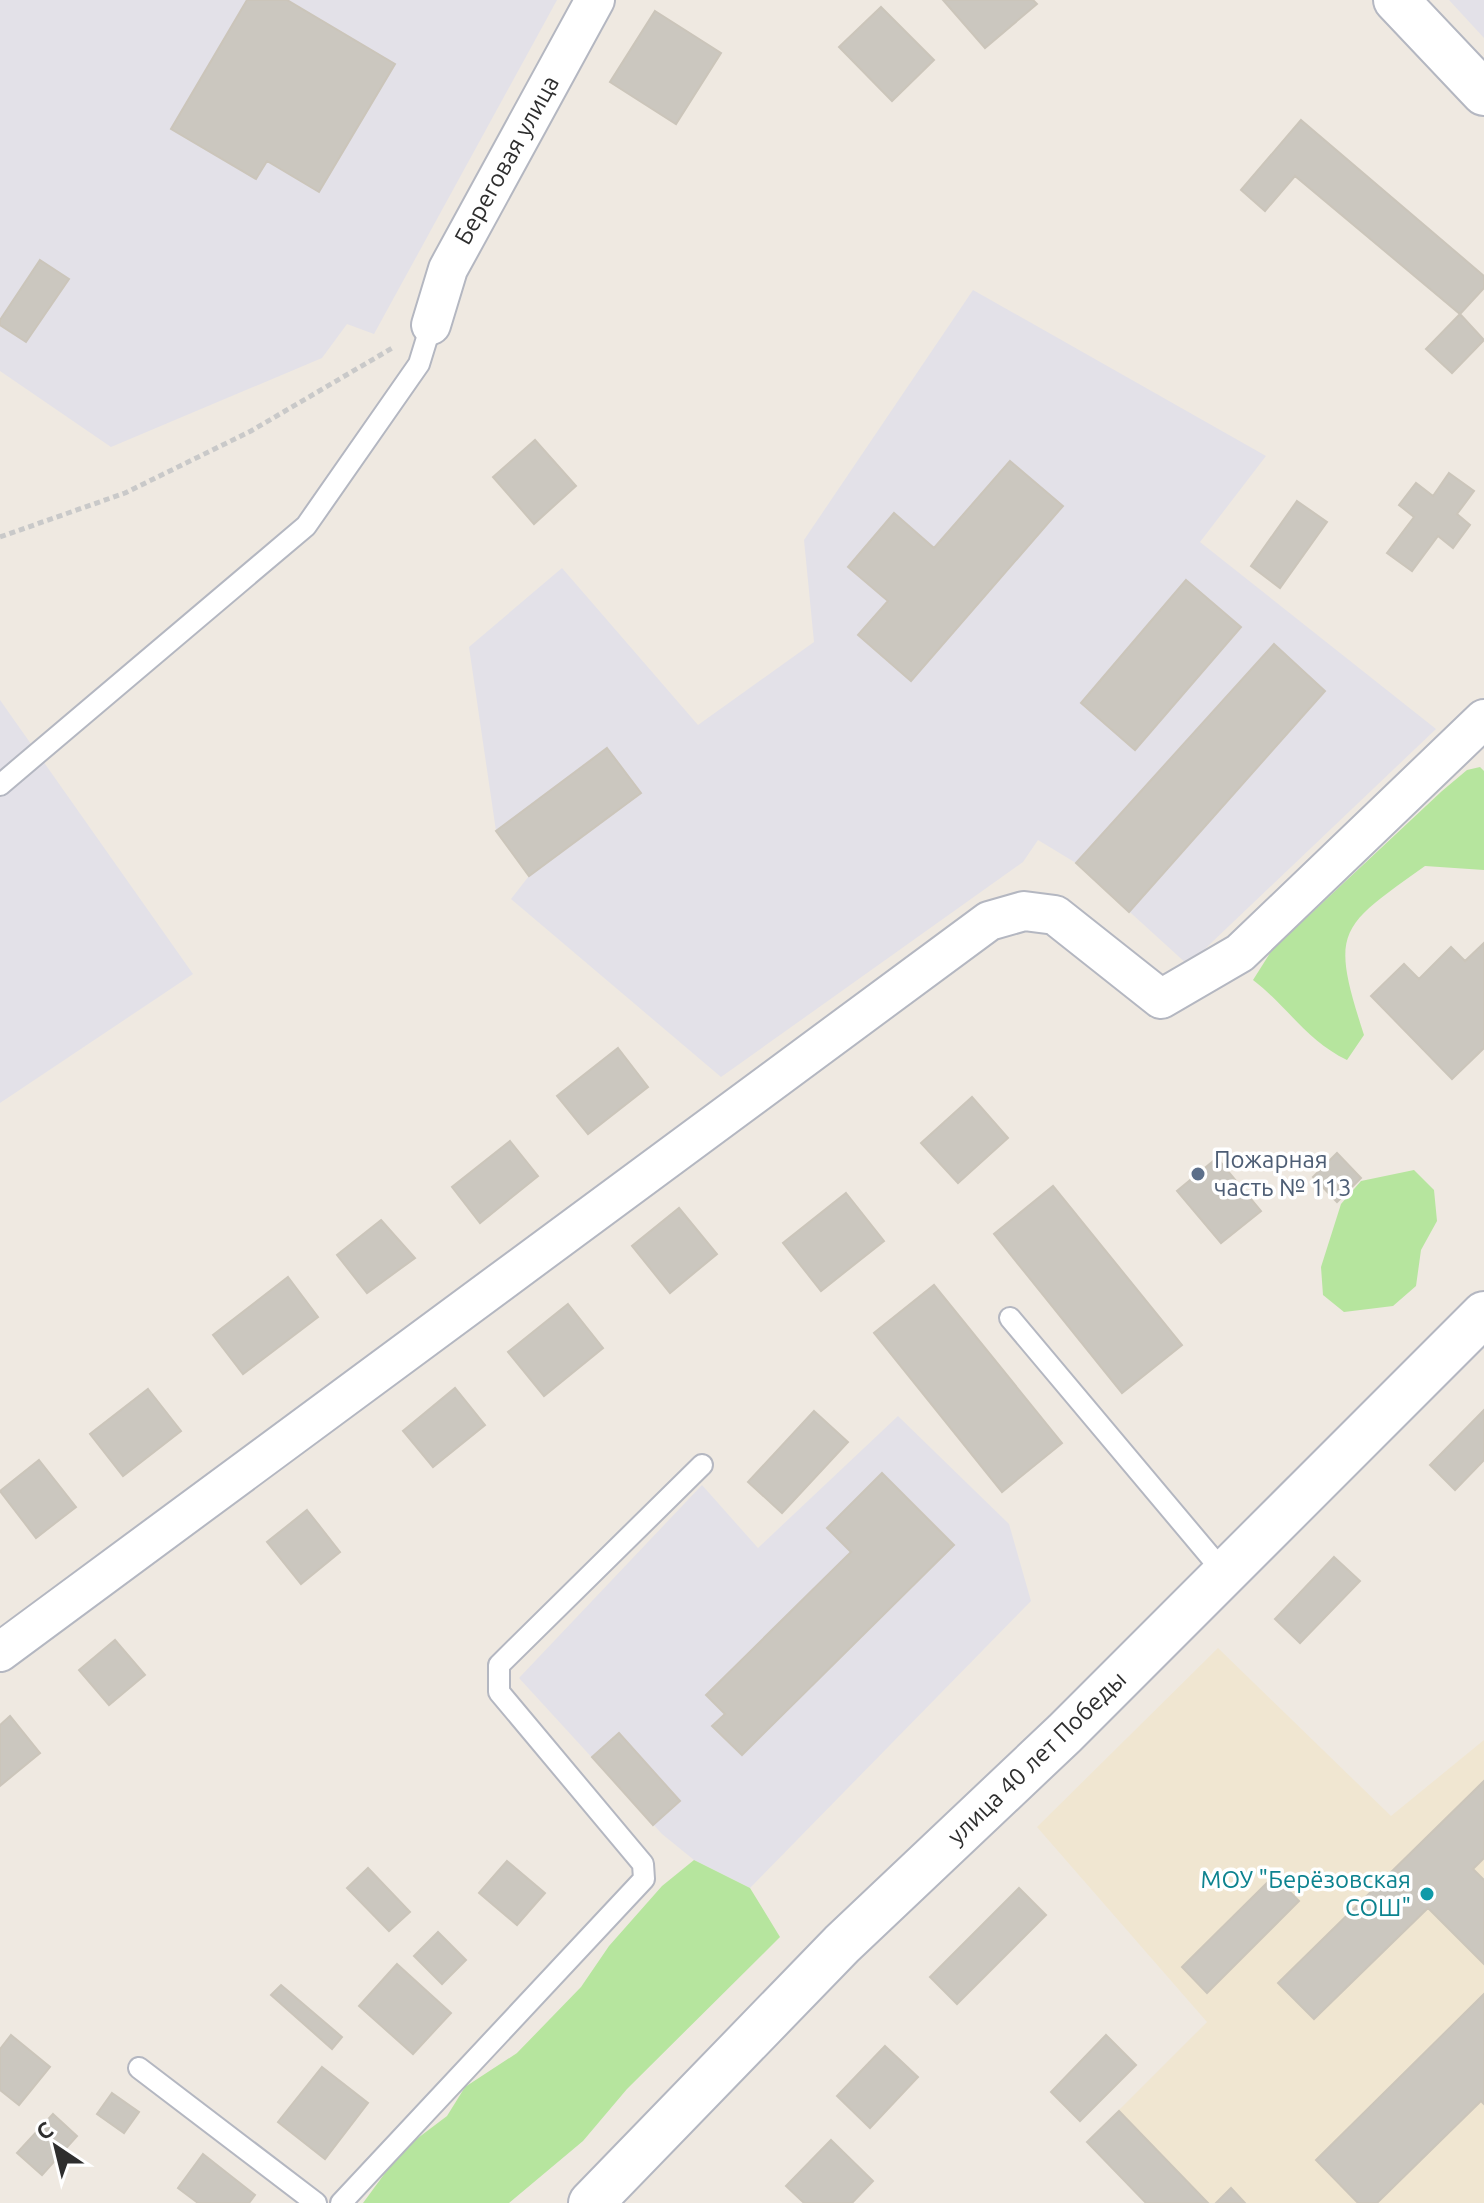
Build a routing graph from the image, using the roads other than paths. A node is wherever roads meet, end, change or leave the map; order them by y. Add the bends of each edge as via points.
1 (595, 0) edge
2 (1396, 0) edge
3 (1484, 93) edge
4 (431, 325) joint
5 (1484, 719) edge
6 (0, 785) edge
7 (1484, 1314) edge
8 (1010, 1318) dead end
9 (702, 1465) dead end
10 (1226, 1575) junction
11 (0, 1652) edge
12 (139, 2068) dead end
13 (316, 2203) edge
14 (341, 2203) edge
15 (591, 2203) edge

1 - 4 street, Береговая улица via 448,269
2 - 3 street
4 - 6 lane via 419,364 306,526
5 - 11 street via 1240,953 1161,999 1055,915 1024,911 989,921
7 - 10 street, улица 40 лет Победы
8 - 10 lane
9 - 14 lane via 499,1665 499,1692 643,1864 644,1879
10 - 15 street, улица 40 лет Победы via 842,1944
12 - 13 lane

